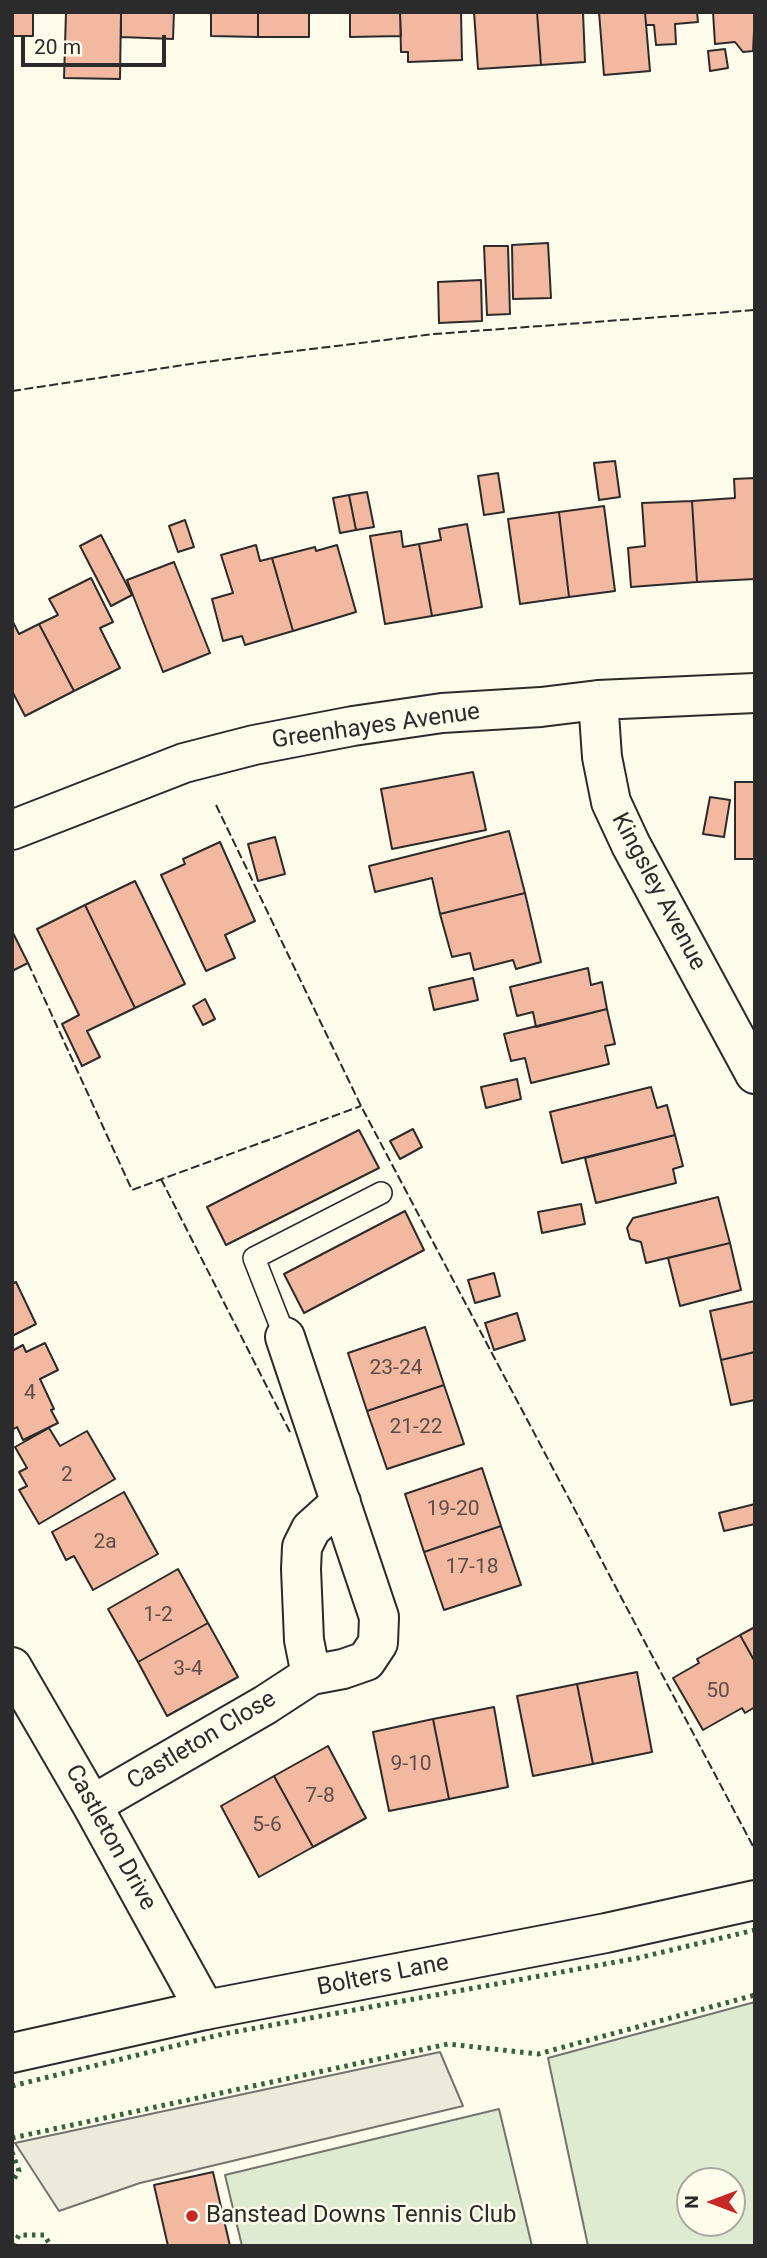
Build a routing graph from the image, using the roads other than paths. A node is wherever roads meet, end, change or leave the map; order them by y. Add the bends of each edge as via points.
1 (755, 694) edge
2 (598, 700) junction
3 (12, 830) edge
4 (755, 1074) edge
5 (381, 1194) dead end
6 (285, 1337) joint
7 (341, 1502) junction
8 (12, 1667) edge
9 (311, 1675) junction
10 (92, 1805) junction
11 (755, 1900) edge
12 (205, 2010) junction
13 (12, 2053) edge

1 - 2 street, Greenhayes Avenue
2 - 3 street, Greenhayes Avenue via 442,713 254,745 184,762
2 - 4 street, Kingsley Avenue via 611,802
5 - 6 lane via 254,1258
6 - 7 street, Castleton Close
7 - 9 street via 311,1529 302,1547 304,1640
7 - 9 street, Castleton Close via 379,1617 378,1643 366,1661
8 - 10 street, Castleton Drive
9 - 10 street, Castleton Close
10 - 12 street, Castleton Drive
11 - 12 street, Bolters Lane
12 - 13 street, Bolters Lane

